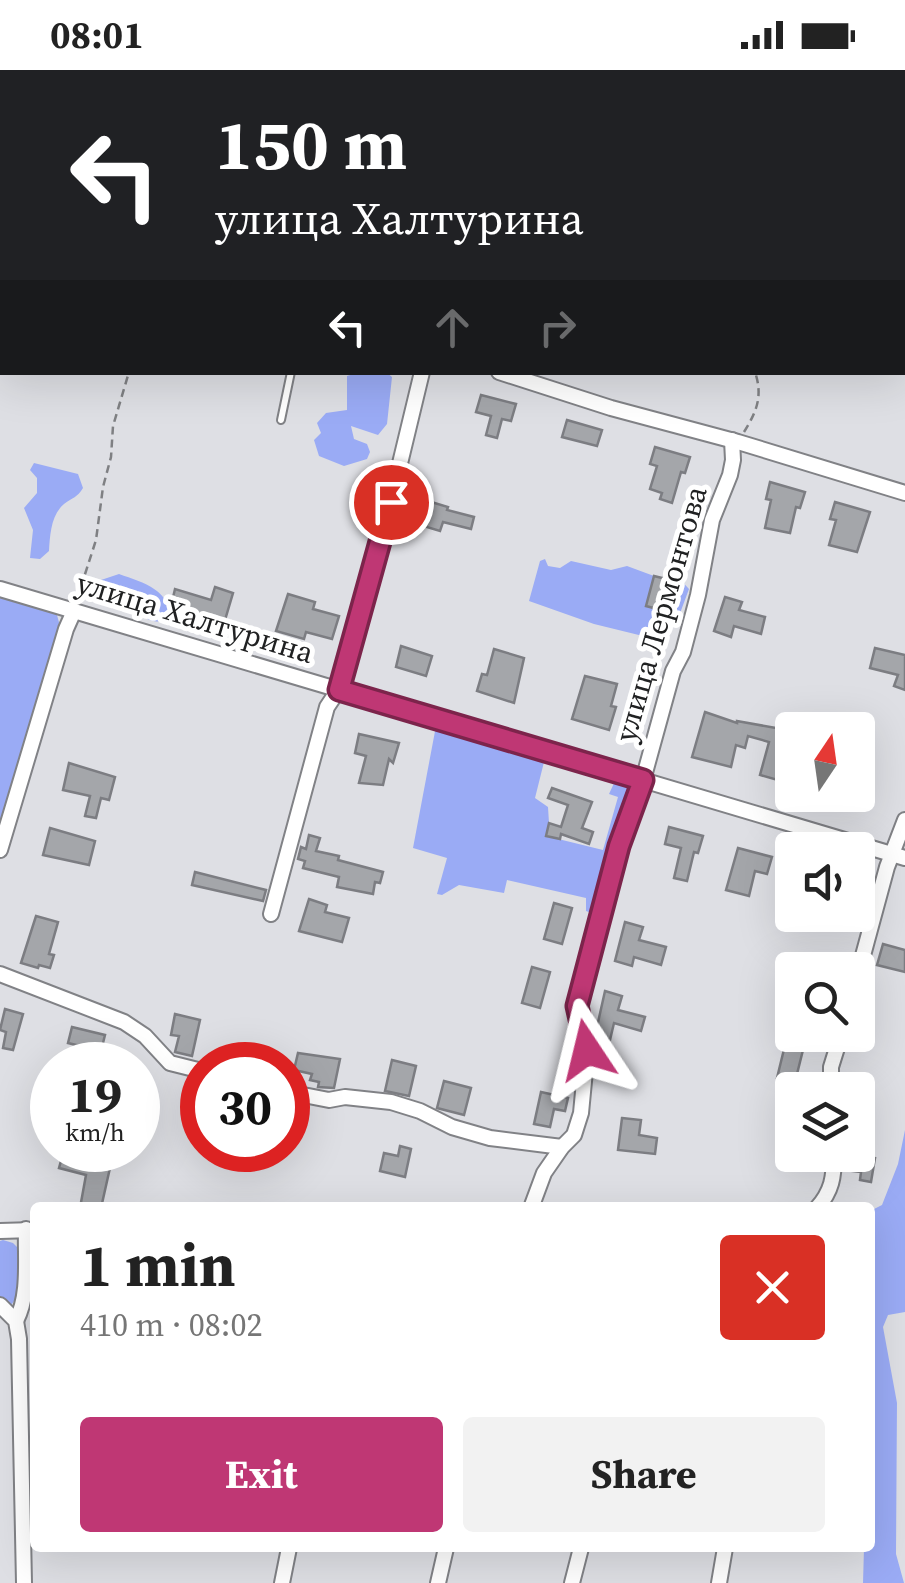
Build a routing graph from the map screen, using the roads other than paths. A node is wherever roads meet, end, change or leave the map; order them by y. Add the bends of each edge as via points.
1 (290, 375) edge
2 (421, 375) edge
3 (508, 375) edge
4 (281, 420) dead end
5 (735, 441) junction
6 (905, 493) edge
7 (0, 589) edge
8 (74, 611) junction
9 (339, 690) junction
10 (643, 780) junction
11 (905, 820) edge
12 (0, 850) edge
13 (899, 856) edge
14 (272, 914) dead end
15 (864, 952) edge
16 (0, 974) edge
17 (180, 1065) edge
18 (310, 1096) edge
19 (562, 1146) junction
20 (833, 1172) edge
21 (533, 1202) edge
22 (822, 1202) edge
23 (30, 1229) edge
24 (0, 1231) edge
25 (0, 1306) edge
26 (16, 1321) junction
27 (288, 1552) edge
28 (445, 1552) edge
29 (580, 1552) edge
30 (725, 1552) edge
31 (24, 1583) edge
32 (282, 1583) edge
33 (438, 1583) edge
34 (572, 1583) edge
35 (718, 1583) edge

1 - 4 lane
2 - 9 street
3 - 5 street
5 - 6 street
5 - 10 street, улица Лермонтова via 683,652
7 - 8 street, улица Халтурина
8 - 9 street, улица Халтурина
8 - 12 street
9 - 10 street, улица Халтурина
9 - 14 street via 327,707
10 - 13 street, улица Халтурина
10 - 19 street, улица Лермонтова via 577,1006 587,1050 585,1082 574,1135
11 - 13 street
13 - 15 street via 886,867
16 - 17 street via 124,1022
18 - 19 street via 391,1102 490,1138
19 - 21 street, улица Лермонтова
20 - 22 street
23 - 24 street
23 - 26 street
25 - 26 street
26 - 31 street
27 - 32 street
28 - 33 street
29 - 34 street
30 - 35 street

